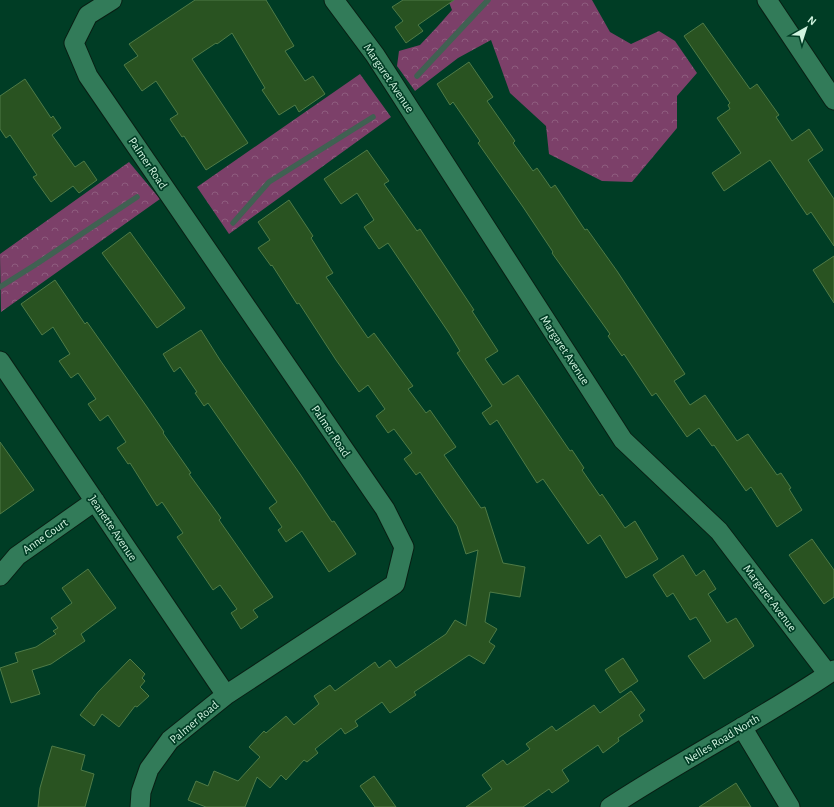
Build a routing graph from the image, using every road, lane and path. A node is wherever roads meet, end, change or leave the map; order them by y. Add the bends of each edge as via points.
1 (112, 0) edge
2 (334, 0) edge
3 (767, 0) edge
4 (831, 89) edge
5 (0, 361) edge
6 (95, 502) junction
7 (0, 576) edge
8 (831, 672) edge
9 (226, 695) junction
10 (742, 727) junction
11 (140, 807) edge
12 (610, 807) edge
13 (790, 807) edge

1 - 9 street, Palmer Road via 88,15 74,43 88,76 384,509 404,547 395,584
2 - 8 street, Margaret Avenue via 375,55 623,440 719,531
3 - 4 street
5 - 6 street, Jeanette Avenue
6 - 7 street, Anne Court via 17,556
6 - 9 street, Jeanette Avenue
8 - 10 street, Nelles Road North
9 - 11 street, Palmer Road via 170,740 149,769 141,792
10 - 12 street, Nelles Road North
10 - 13 street

